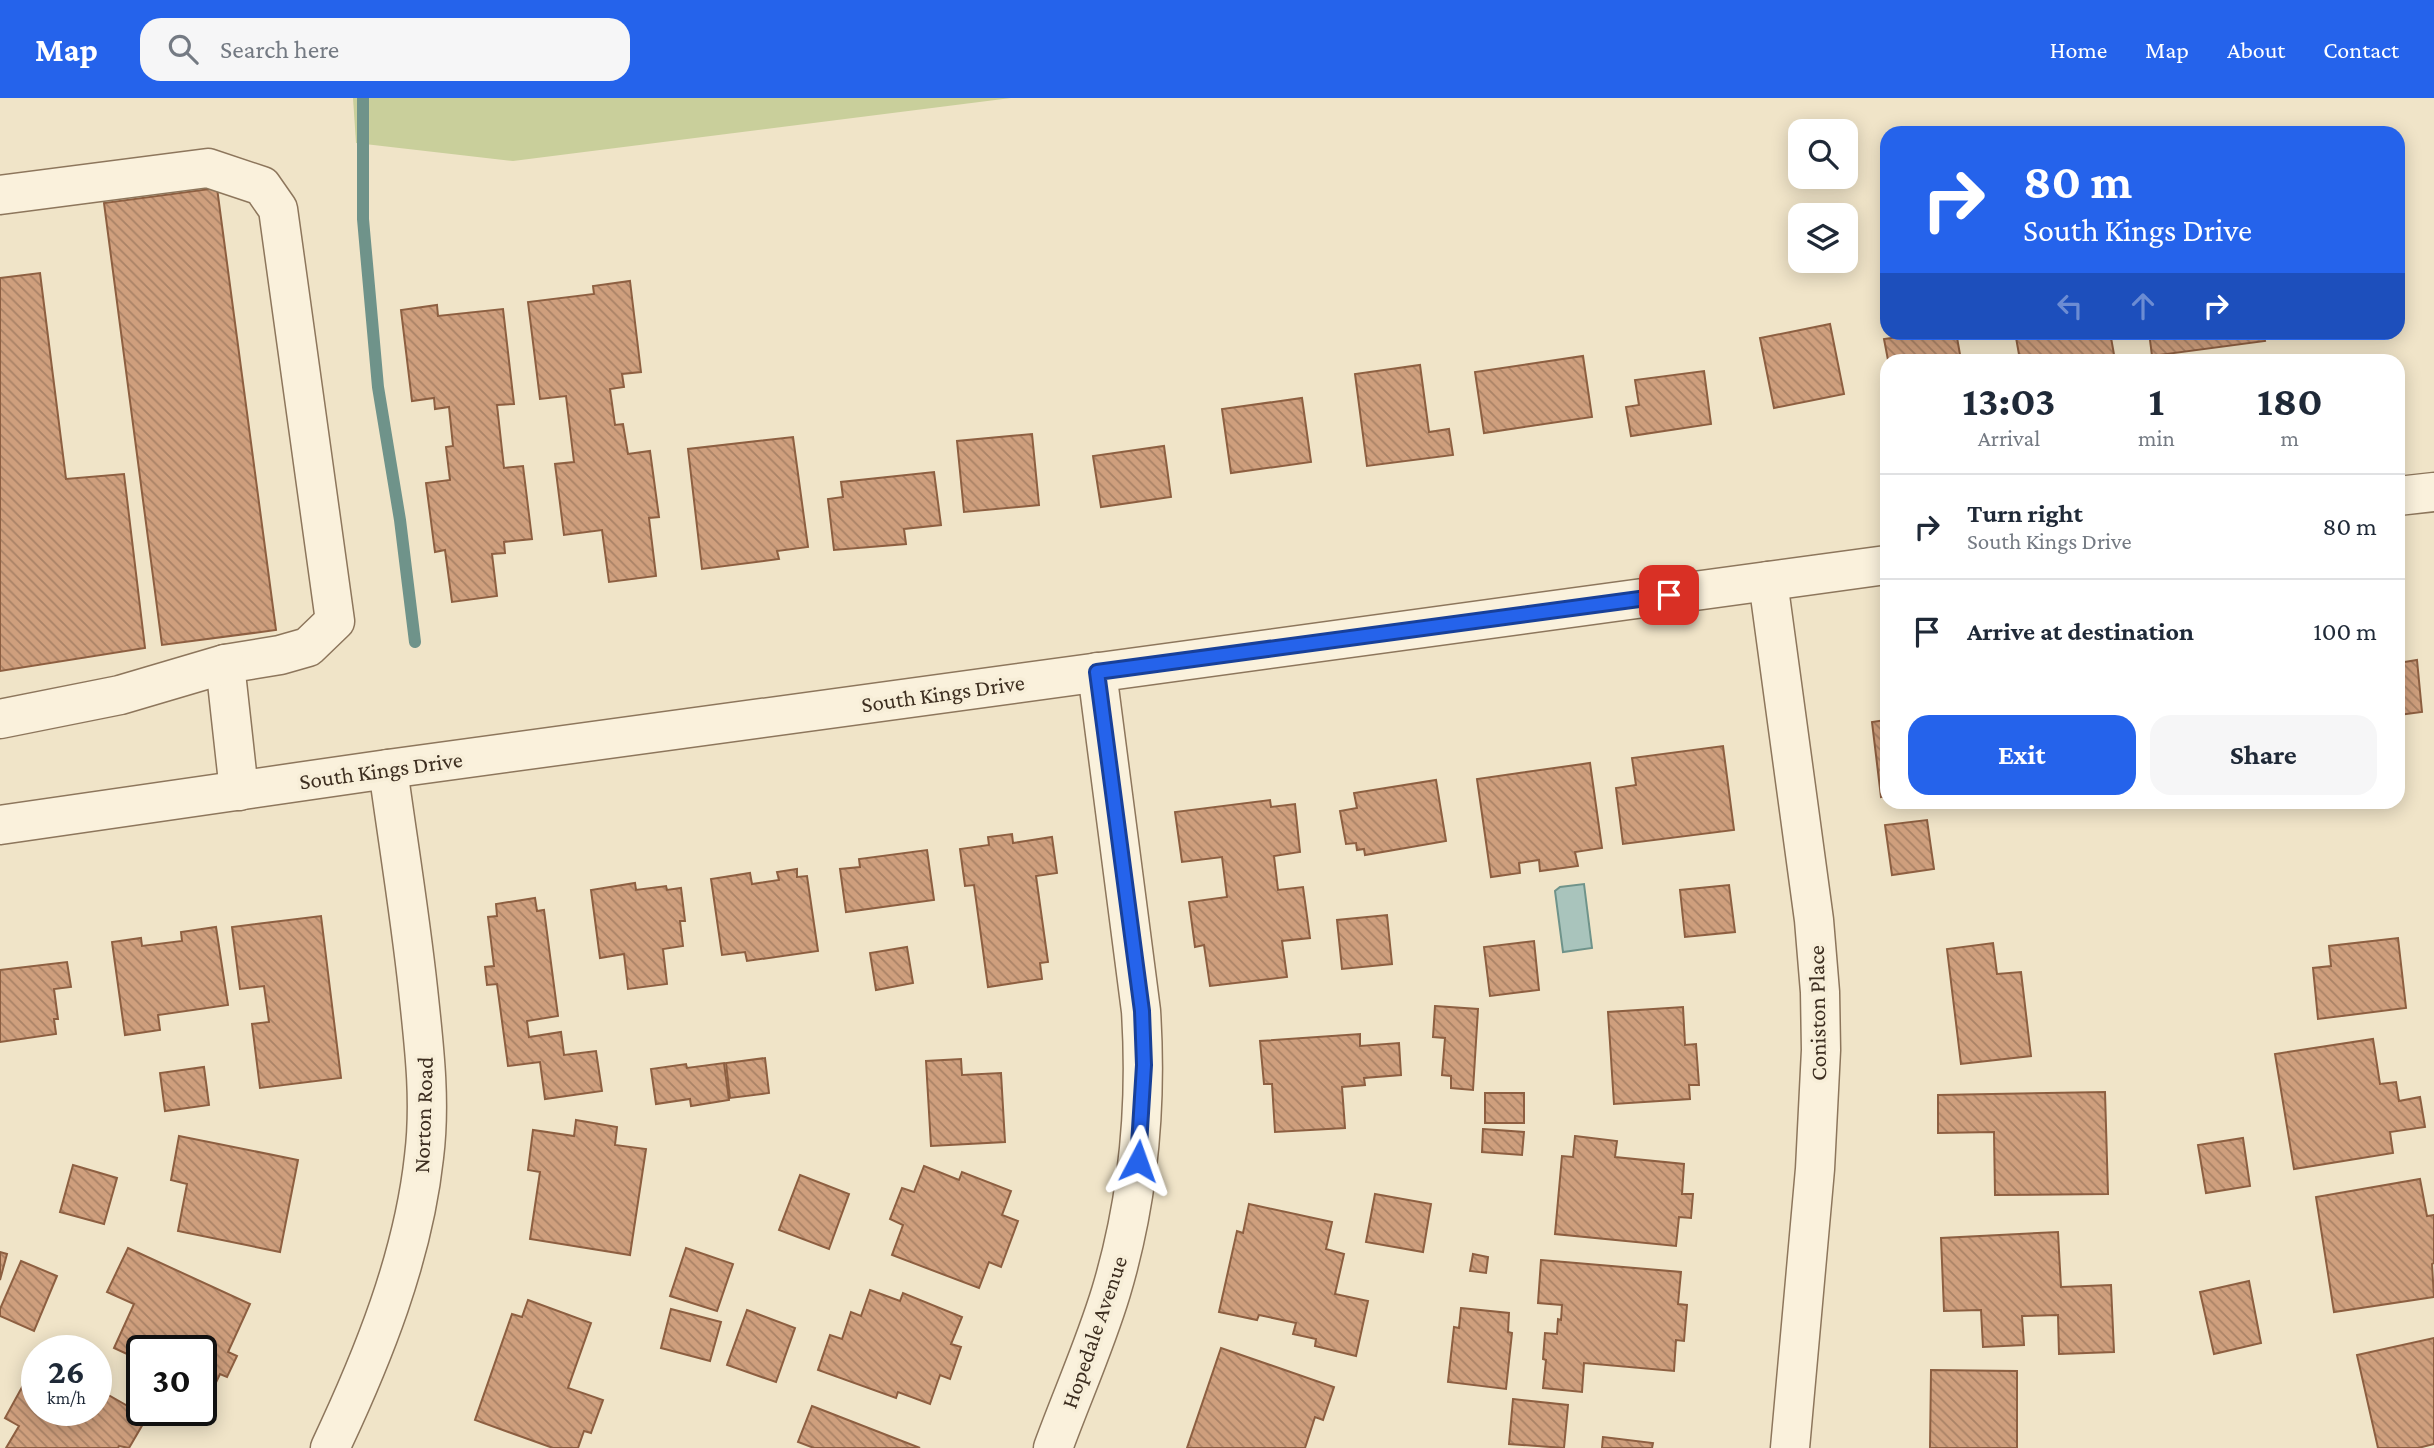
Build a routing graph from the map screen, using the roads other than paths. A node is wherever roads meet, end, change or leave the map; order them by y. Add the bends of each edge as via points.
1 (0, 195) edge
2 (2434, 492) edge
3 (2405, 495) edge
4 (1880, 566) edge
5 (1768, 581) junction
6 (225, 663) junction
7 (1097, 672) junction
8 (0, 719) edge
9 (388, 769) junction
10 (239, 791) junction
11 (0, 825) edge
12 (330, 1448) edge
13 (1053, 1448) edge
14 (1790, 1448) edge

1 - 6 street via 208,168 262,186 278,209 335,621 308,647
2 - 3 street
4 - 5 street, South Kings Drive
5 - 7 street, South Kings Drive
5 - 14 street, Coniston Place via 1820,992 1815,1169
6 - 8 street via 120,695
6 - 10 street
7 - 9 street, South Kings Drive
7 - 13 street, Hopedale Avenue via 1142,1011 1142,1106 1138,1161 1111,1295
9 - 10 street, South Kings Drive
9 - 12 street, Norton Road via 426,1054 424,1161 413,1220 388,1306
10 - 11 street, South Kings Drive

